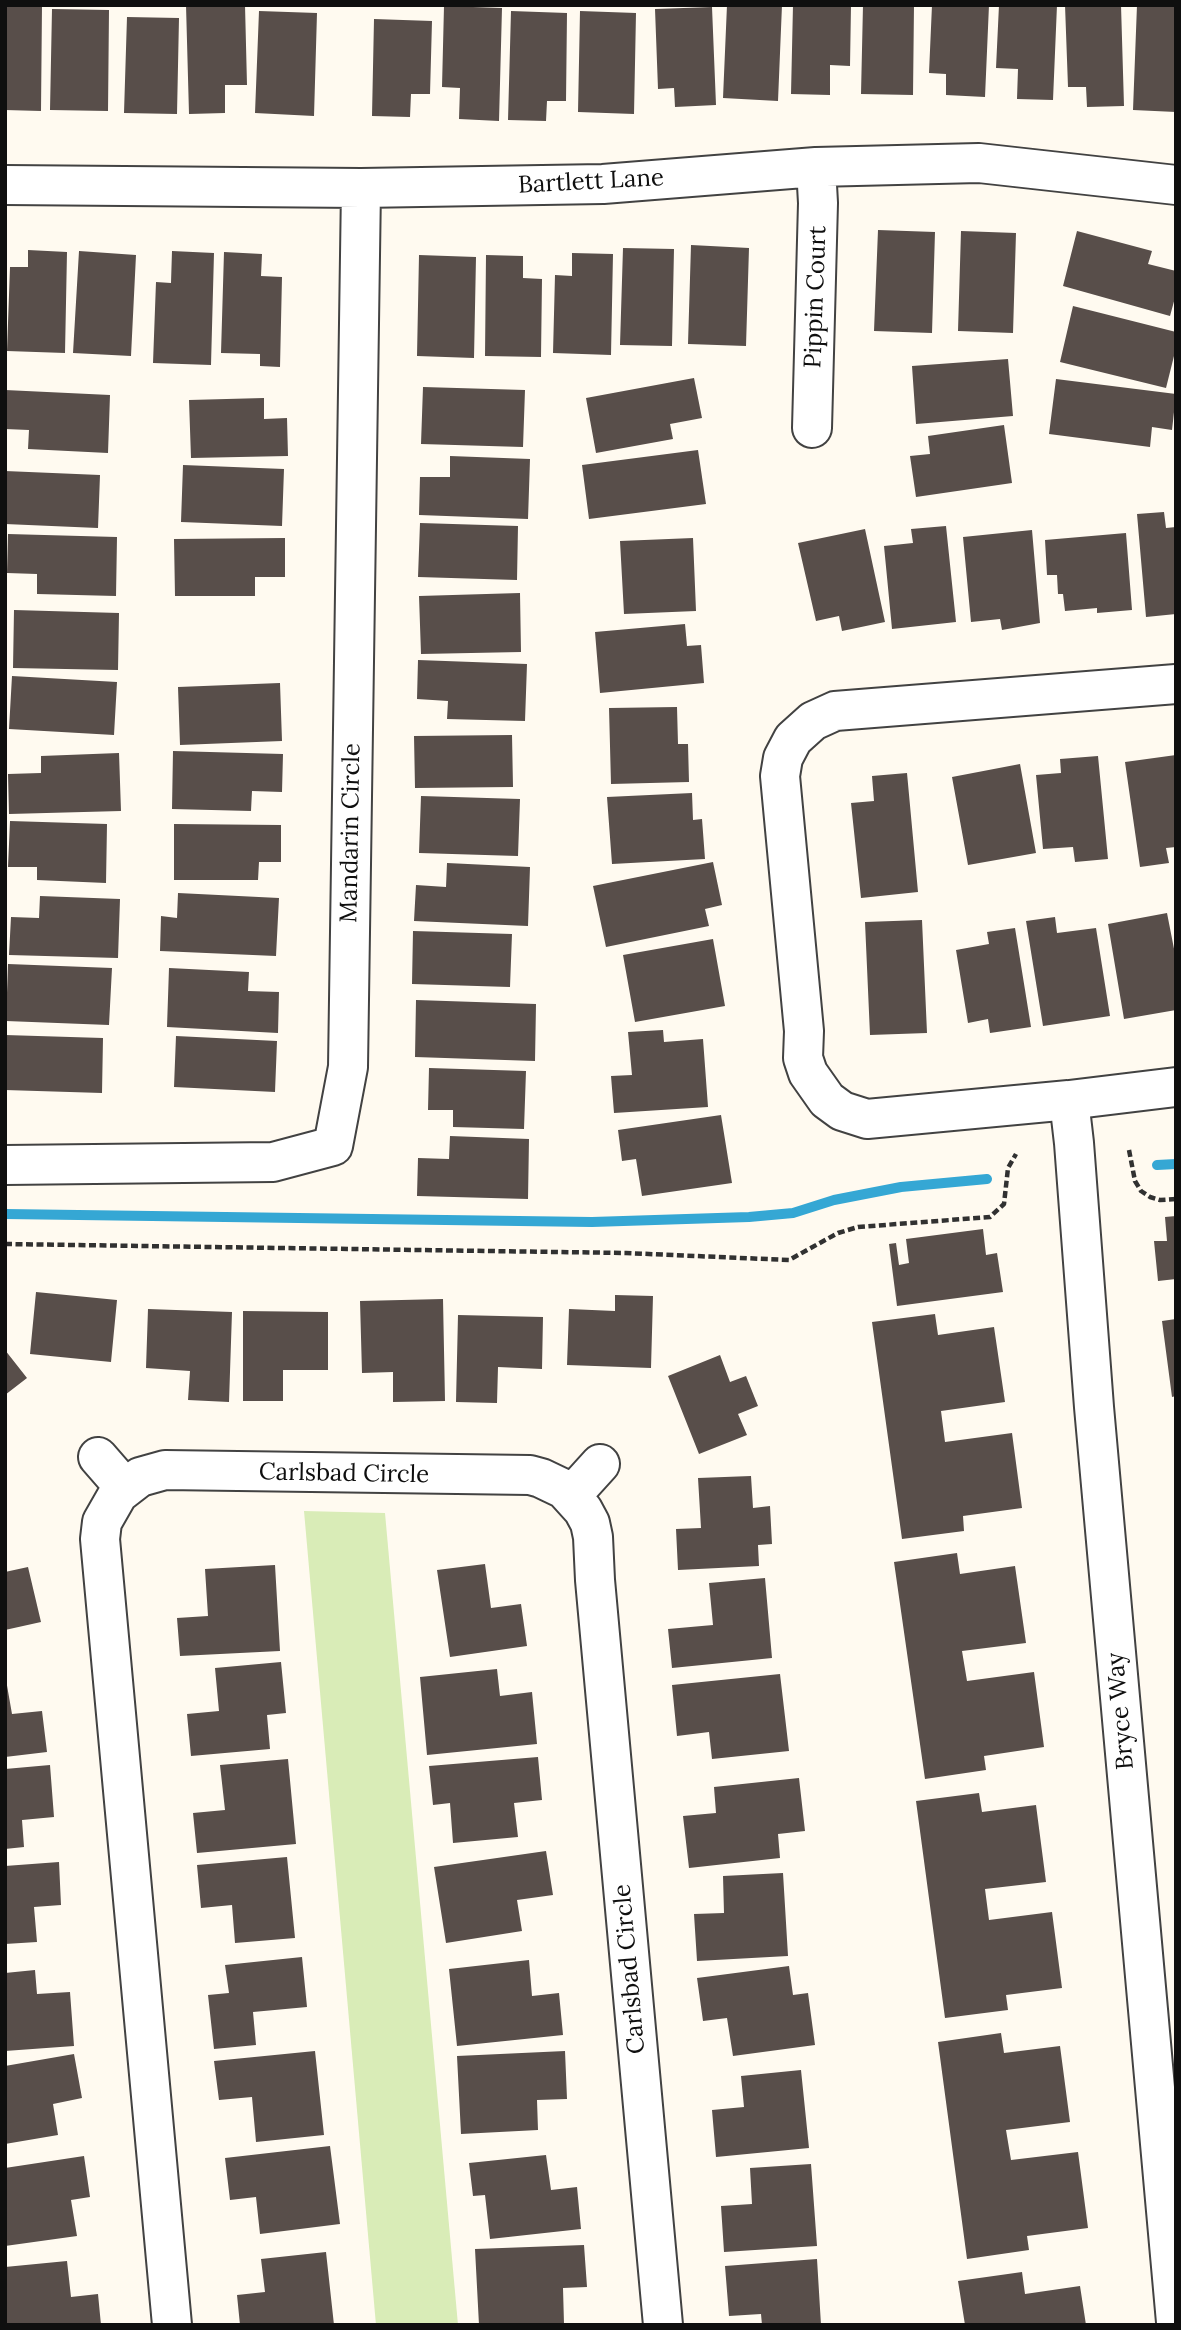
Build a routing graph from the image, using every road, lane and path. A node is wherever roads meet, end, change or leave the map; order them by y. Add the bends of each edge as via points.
1 (816, 167) junction
2 (5, 185) edge
3 (1176, 185) edge
4 (361, 188) junction
5 (813, 428) dead end
6 (1176, 684) edge
7 (1176, 1087) edge
8 (1069, 1100) junction
9 (1129, 1150) dead end
10 (1016, 1154) dead end
11 (5, 1165) edge
12 (1176, 1199) edge
13 (5, 1244) edge
14 (98, 1457) dead end
15 (600, 1464) dead end
16 (125, 1488) junction
17 (571, 1496) junction
18 (1166, 2093) edge
19 (1176, 2322) edge
20 (172, 2325) edge
21 (663, 2325) edge

1 - 3 street, Bartlett Lane via 979,163
1 - 4 street, Bartlett Lane via 603,184
1 - 5 street, Pippin Court
2 - 4 street, Bartlett Lane
4 - 11 street, Mandarin Circle via 348,1067 333,1146 273,1162
6 - 8 street via 835,711 803,728 783,758 780,776 803,1058 807,1073 827,1100 842,1111 867,1119
7 - 8 street
8 - 18 street, Bryce Way via 1094,1408
9 - 12 path via 1141,1191 1160,1200
10 - 13 path via 1009,1168 1004,1204 990,1217 859,1227 838,1233 789,1260 626,1253
14 - 16 street
15 - 17 street
16 - 17 street, Carlsbad Circle via 140,1477 165,1470 530,1475 555,1483
16 - 20 street, Carlsbad Circle via 102,1522 100,1539
17 - 21 street, Carlsbad Circle via 590,1523 593,1537
18 - 19 street, Bryce Way

